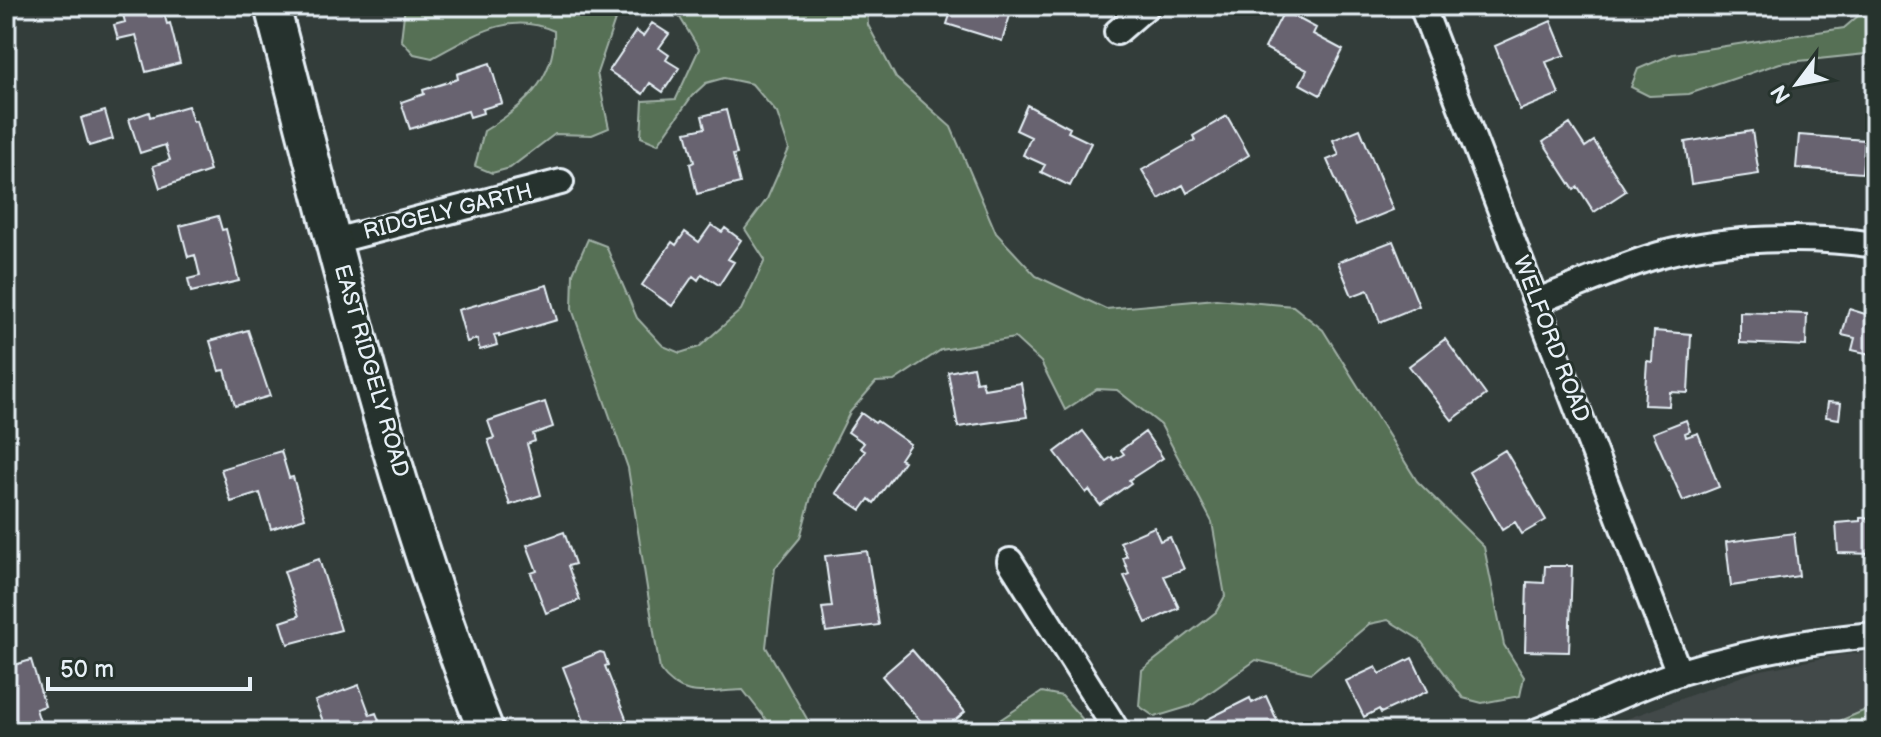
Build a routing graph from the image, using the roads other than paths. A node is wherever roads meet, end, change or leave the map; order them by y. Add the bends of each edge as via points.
1 (272, 6) edge
2 (1147, 6) edge
3 (1422, 6) edge
4 (1117, 32) dead end
5 (561, 182) dead end
6 (334, 241) junction
7 (1875, 245) edge
8 (1537, 301) junction
9 (1010, 561) dead end
10 (1875, 635) edge
11 (1679, 673) junction
12 (486, 731) edge
13 (1117, 731) edge
14 (1538, 731) edge

1 - 6 street, EAST RIDGELY ROAD
2 - 4 street
3 - 8 street, WELFORD ROAD
5 - 6 street, RIDGELY GARTH
6 - 12 street, EAST RIDGELY ROAD via 407,498
7 - 8 street via 1786,239 1660,255
8 - 11 street, WELFORD ROAD
9 - 13 street
10 - 11 street via 1759,651
11 - 14 street

